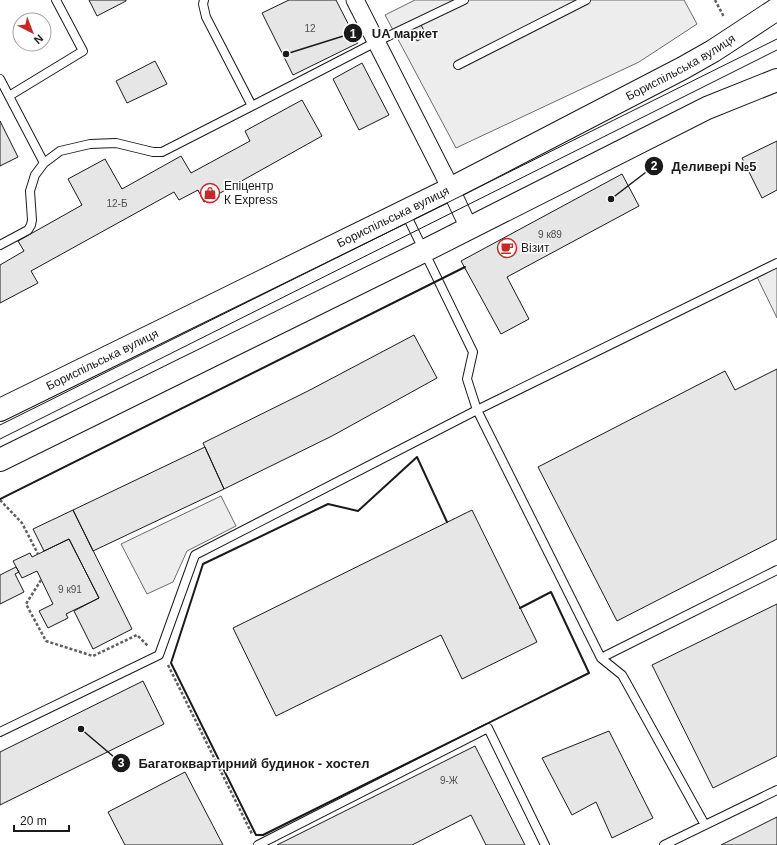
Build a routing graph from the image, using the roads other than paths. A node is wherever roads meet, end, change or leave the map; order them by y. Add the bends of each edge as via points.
1 (56, 0) edge
2 (204, 0) edge
3 (464, 0) edge
4 (586, 0) edge
5 (357, 1) edge
6 (777, 9) edge
7 (376, 42) junction
8 (458, 65) dead end
9 (0, 79) edge
10 (777, 80) edge
11 (9, 96) junction
12 (252, 106) junction
13 (44, 163) junction
14 (450, 189) junction
15 (404, 211) junction
16 (469, 228) junction
17 (0, 244) edge
18 (424, 251) junction
19 (777, 263) edge
20 (0, 410) edge
21 (477, 410) junction
22 (0, 460) edge
23 (777, 570) edge
24 (602, 658) junction
25 (0, 732) edge
26 (777, 790) edge
27 (705, 825) junction
28 (258, 845) edge
29 (545, 845) edge
30 (664, 845) edge

1 - 11 lane via 83,51
2 - 12 lane via 206,17
3 - 7 lane
4 - 8 lane
5 - 7 street
6 - 14 main road, Бориспільська вулиця via 683,68
7 - 12 lane
7 - 14 street
9 - 11 lane
10 - 16 main road via 707,108
11 - 13 lane
12 - 13 lane via 162,152 116,143 90,144 60,151
13 - 17 lane via 35,175 30,191 31,225 28,230
14 - 15 main road, Бориспільська вулиця
14 - 16 street
15 - 18 lane
15 - 20 main road, Бориспільська вулиця
16 - 18 main road
18 - 21 lane via 473,352 467,379
18 - 22 main road
19 - 21 lane
21 - 24 lane
21 - 25 lane via 195,555 159,655
23 - 24 lane
24 - 27 lane via 622,675
26 - 27 lane
27 - 30 lane
28 - 29 lane via 488,728

